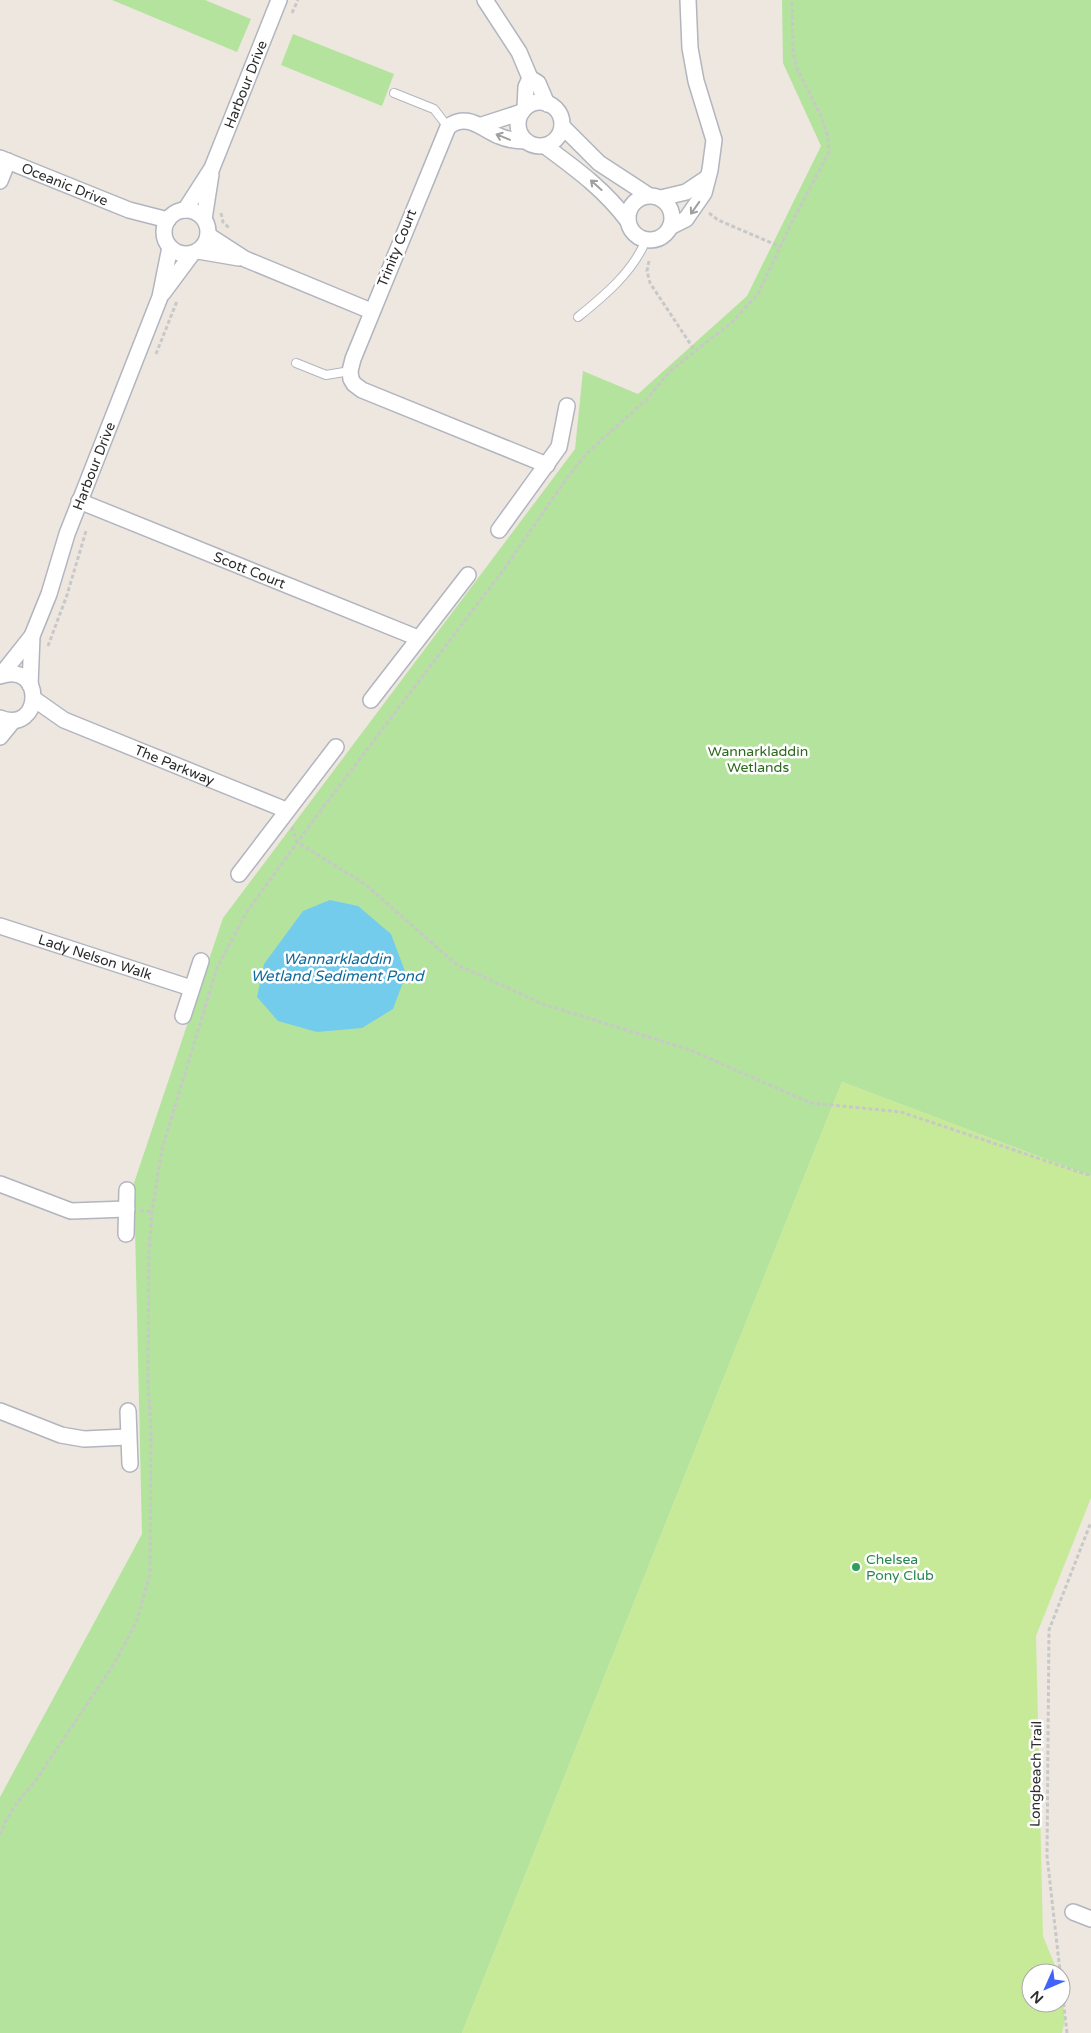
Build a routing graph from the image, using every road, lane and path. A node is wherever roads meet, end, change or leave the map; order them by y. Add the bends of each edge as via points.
1 (279, 0) edge
2 (298, 0) edge
3 (486, 0) edge
4 (688, 0) edge
5 (792, 0) edge
6 (291, 16) dead end
7 (530, 78) junction
8 (394, 93) dead end
9 (547, 104) junction
10 (523, 110) junction
11 (482, 125) junction
12 (562, 126) junction
13 (448, 127) junction
14 (526, 141) junction
15 (545, 146) junction
16 (4, 160) edge
17 (212, 168) junction
18 (707, 178) junction
19 (0, 181) edge
20 (654, 197) junction
21 (220, 207) dead end
22 (129, 210) junction
23 (185, 210) junction
24 (708, 213) dead end
25 (204, 219) junction
26 (168, 220) junction
27 (628, 221) junction
28 (670, 227) junction
29 (234, 234) dead end
30 (208, 235) junction
31 (646, 240) junction
32 (167, 241) junction
33 (781, 247) junction
34 (195, 252) junction
35 (650, 256) dead end
36 (245, 259) junction
37 (181, 294) dead end
38 (160, 297) junction
39 (371, 311) junction
40 (578, 317) dead end
41 (695, 351) junction
42 (154, 360) dead end
43 (296, 363) dead end
44 (350, 371) junction
45 (567, 406) dead end
46 (547, 465) junction
47 (79, 501) junction
48 (498, 530) dead end
49 (468, 575) dead end
50 (32, 636) junction
51 (418, 638) junction
52 (0, 675) edge
53 (32, 692) junction
54 (372, 700) dead end
55 (12, 718) edge
56 (64, 720) junction
57 (0, 737) edge
58 (336, 746) dead end
59 (286, 810) junction
60 (297, 842) junction
61 (239, 874) dead end
62 (0, 926) edge
63 (202, 961) dead end
64 (191, 988) junction
65 (183, 1016) dead end
66 (1091, 1176) edge
67 (0, 1184) edge
68 (127, 1190) dead end
69 (127, 1209) junction
70 (126, 1234) dead end
71 (0, 1411) edge
72 (128, 1412) dead end
73 (128, 1437) junction
74 (130, 1464) dead end
75 (1091, 1522) edge
76 (0, 1835) edge
77 (1073, 1912) dead end
78 (1091, 1919) edge
79 (1067, 2033) edge

1 - 17 street, Harbour Drive
2 - 6 path
3 - 7 street via 519,52
4 - 18 street via 690,48 696,81 714,140
5 - 33 path via 793,52 828,136 829,152
7 - 9 street via 538,83
7 - 10 street
8 - 13 lane via 434,109
9 - 10 street via 535,103
9 - 12 street via 558,113
10 - 11 street
10 - 14 street via 518,124
11 - 13 street via 458,121
14 -> 11 street via 513,141
12 - 15 street via 558,137
12 - 20 street via 599,163
13 - 39 street, Trinity Court
14 - 15 street via 535,146
27 -> 15 street via 616,204 583,173
16 - 19 street
16 - 22 street, Oceanic Drive
17 - 23 street, Harbour Drive
17 - 25 street, Harbour Drive
18 - 20 street via 682,193
18 -> 28 street via 704,193 692,213
20 - 27 street via 635,201 630,207
20 - 28 street via 666,202 672,214
21 - 29 path via 223,222
22 - 26 street, Oceanic Drive
22 - 32 street, Oceanic Drive
23 - 25 street
23 - 26 street
24 - 33 path
25 - 30 street
26 - 32 street
27 - 31 street via 634,234
28 - 31 street via 660,238
30 - 34 street
30 - 36 street
31 - 40 lane via 640,255 619,280
32 - 34 street via 180,253
32 - 38 street, Harbour Drive
33 - 41 path via 758,294 731,322
34 - 36 street
34 - 38 street, Harbour Drive
35 - 41 path via 647,270 650,283
36 - 39 street
37 - 42 path
38 - 47 street, Harbour Drive
39 - 44 street, Trinity Court
41 - 60 path via 670,371 647,399 575,467 504,569
43 - 44 lane via 328,375
44 - 46 street via 354,384 362,390
45 - 46 street via 561,443
46 - 48 street
47 - 50 street, Harbour Drive
47 - 51 street, Scott Court
49 - 51 street
50 - 52 street, Harbour Drive
50 - 53 street, Harbour Drive
51 - 54 street
52 - 53 street, The Parkway via 21,676
53 - 55 street via 29,711
53 - 56 street, The Parkway
55 - 56 street, The Parkway
55 - 57 street
56 - 59 street, The Parkway
58 - 59 street
59 - 61 street
60 - 66 path via 365,884 457,965 543,1004 690,1050 811,1103 901,1112
60 - 76 path via 246,913 217,968 162,1149 149,1250 150,1574 136,1623 112,1667 17,1804
62 - 64 street, Lady Nelson Walk
63 - 64 street
64 - 65 street
67 - 69 street via 72,1211
68 - 69 street
69 - 70 street
71 - 73 street via 61,1435 84,1439
72 - 73 street
73 - 74 street
75 - 79 path, Longbeach Trail via 1049,1630 1047,1856
77 - 78 street

